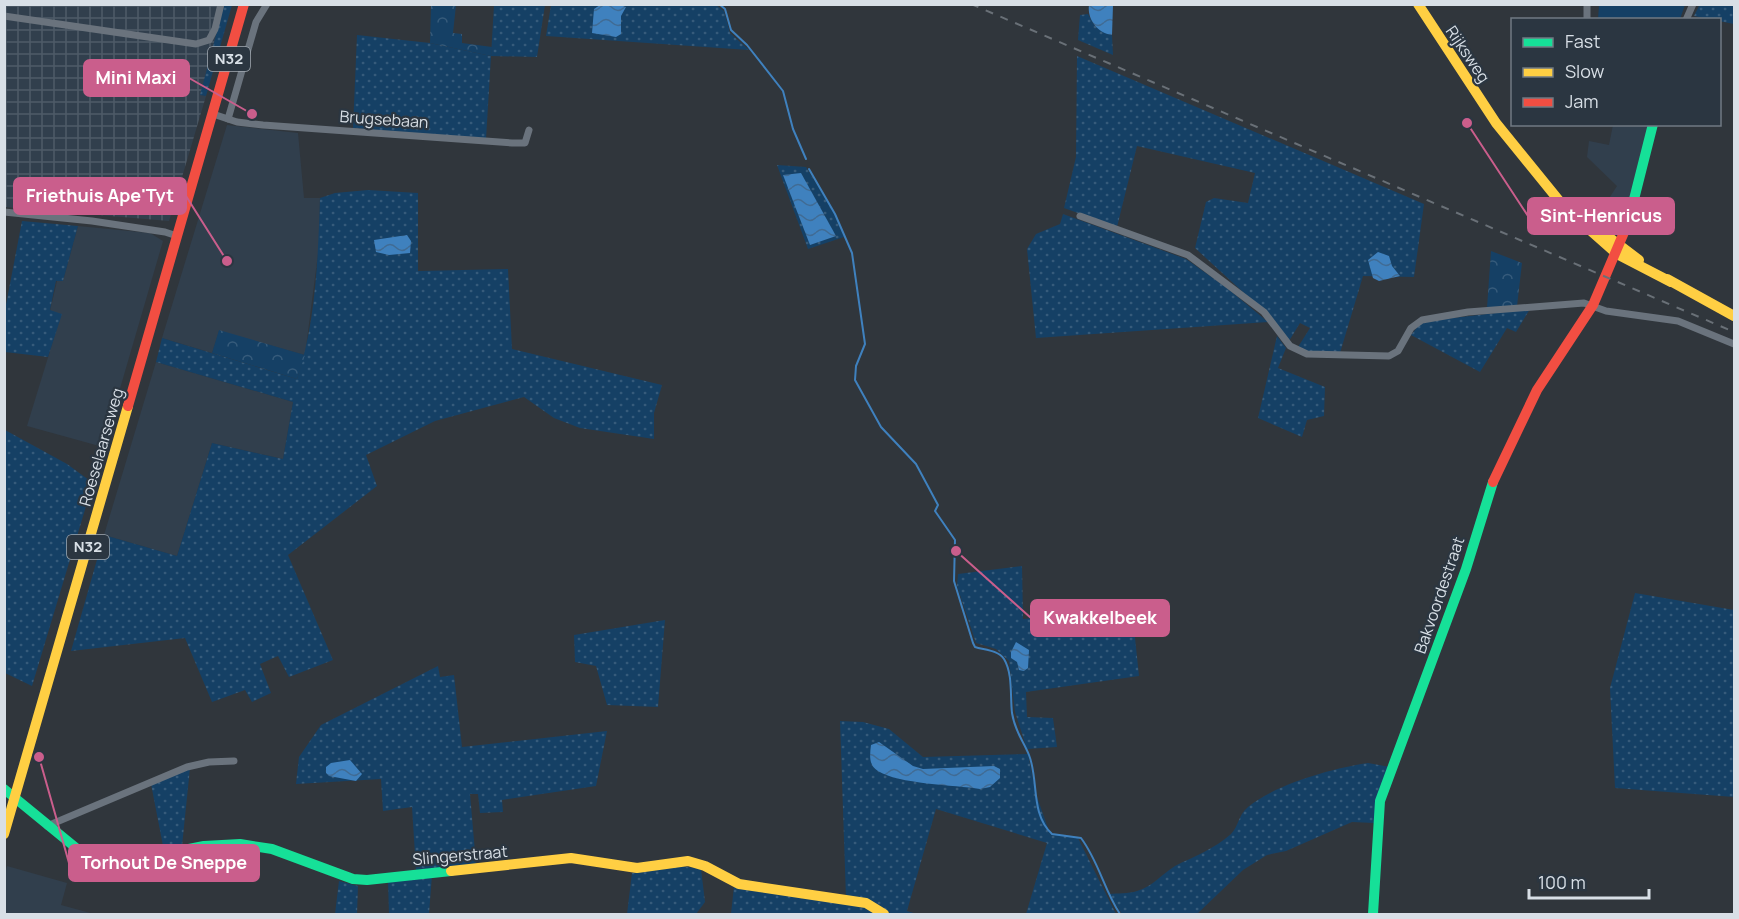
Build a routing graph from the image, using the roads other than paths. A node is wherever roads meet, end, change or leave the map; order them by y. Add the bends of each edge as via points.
1 (221, 4) edge
2 (244, 4) edge
3 (267, 4) edge
4 (1418, 4) edge
5 (1693, 4) edge
6 (4, 16) edge
7 (1687, 18) edge
8 (213, 114) junction
9 (228, 119) junction
10 (1653, 126) edge
11 (529, 130) dead end
12 (4, 212) edge
13 (1080, 216) dead end
14 (177, 236) junction
15 (1619, 250) junction
16 (1593, 305) junction
17 (1734, 313) edge
18 (1734, 345) edge
19 (234, 761) dead end
20 (4, 789) edge
21 (16, 795) junction
22 (47, 826) junction
23 (4, 834) edge
24 (884, 915) edge
25 (1373, 915) edge

1 - 6 street via 209,40 196,44
2 - 8 street, N32
3 - 9 street via 256,22
4 - 15 street, Rijksweg via 1512,145 1585,227
5 - 7 street
8 - 9 street, Brugsebaan
8 - 14 street, Roeselaarseweg / N32
9 - 11 street, Brugsebaan via 263,125 512,143 525,142
10 - 15 street, Bakvoordestraat
12 - 14 street via 101,222
13 - 16 street via 1188,255 1263,312 1290,346 1307,354 1389,356 1398,351 1411,328 1422,320 1468,312
14 - 21 street, Roeselaarseweg / N32
15 - 16 street, Bakvoordestraat
15 - 17 street, Rijksweg via 1671,282
16 - 18 street via 1606,311 1678,321
16 - 25 street, Bakvoordestraat via 1537,390 1488,493 1446,625 1380,801
19 - 22 street via 187,767
20 - 21 street, Slingerstraat
21 - 22 street, Slingerstraat
21 - 23 street, Roeselaarseweg / N32
22 - 24 street, Slingerstraat via 78,852 100,862 113,864 215,845 246,844 282,852 350,880 570,858 637,868 688,861 739,884 866,903

